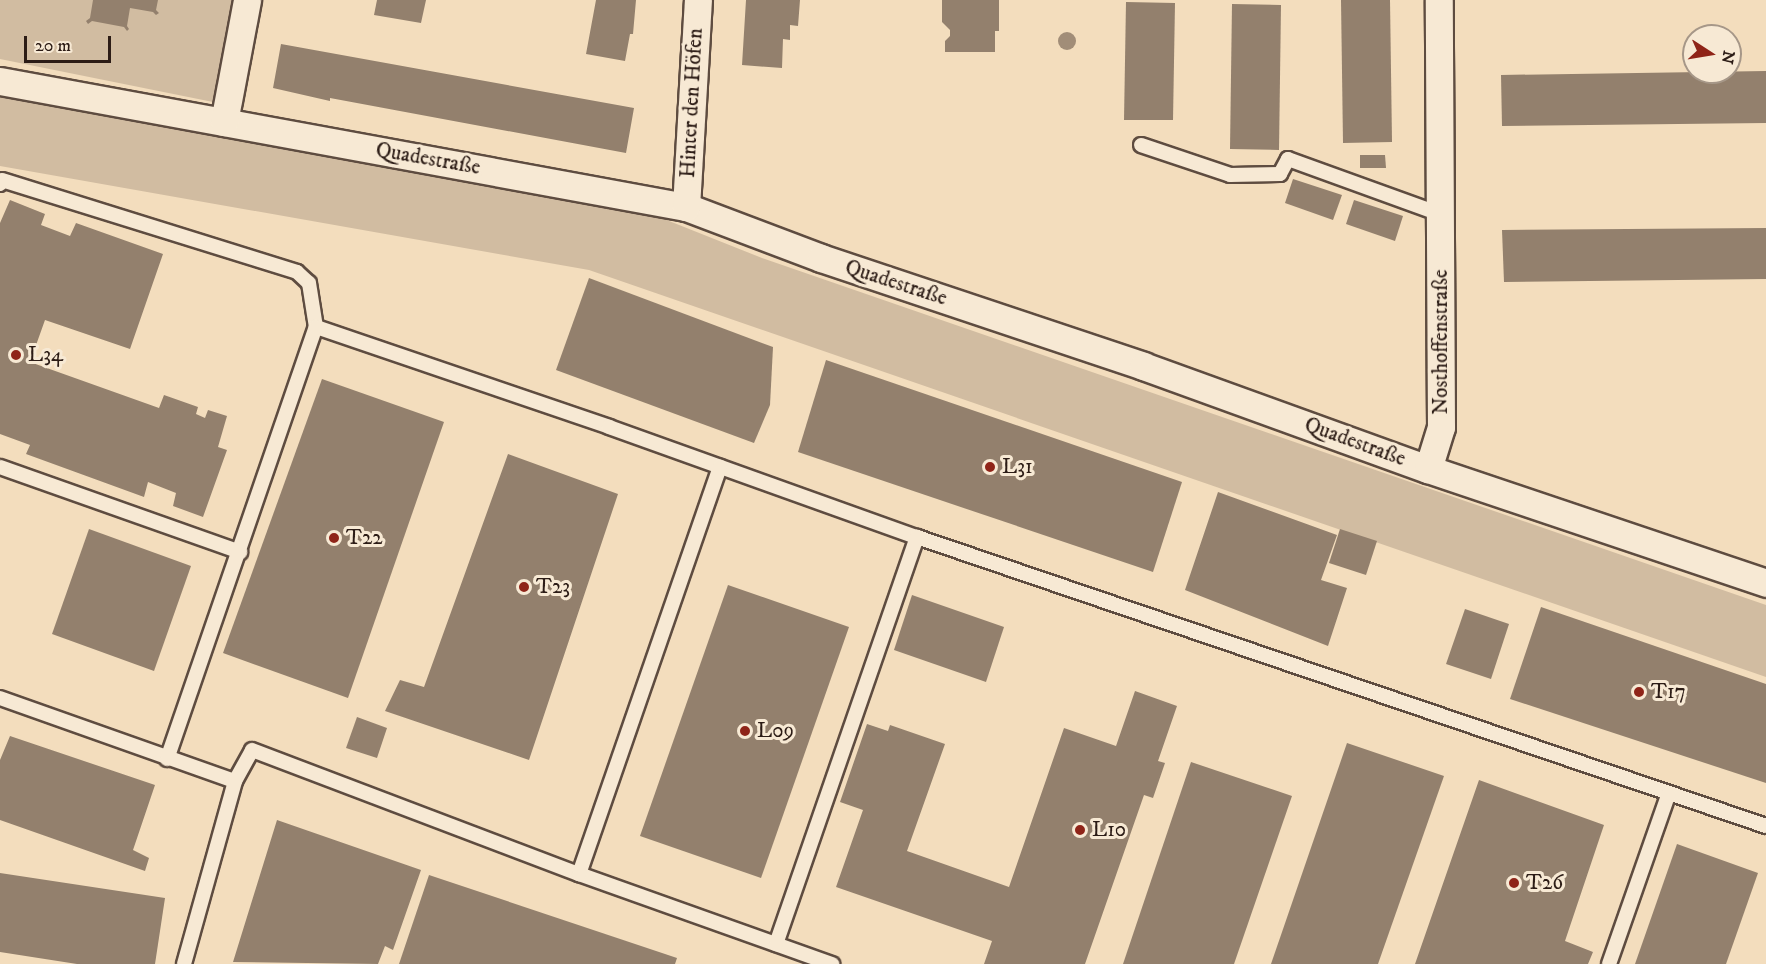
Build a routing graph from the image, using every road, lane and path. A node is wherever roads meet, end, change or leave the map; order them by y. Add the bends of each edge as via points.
1 (247, 0) edge
2 (698, 0) edge
3 (1439, 0) edge
4 (0, 81) edge
5 (224, 122) junction
6 (1141, 145) dead end
7 (0, 184) edge
8 (686, 207) junction
9 (1440, 213) junction
10 (316, 327) junction
11 (0, 467) edge
12 (720, 467) junction
13 (1428, 469) junction
14 (916, 537) junction
15 (240, 552) junction
16 (1766, 583) edge
17 (0, 698) edge
18 (167, 759) junction
19 (235, 781) junction
20 (1669, 793) junction
21 (1766, 826) edge
22 (579, 874) junction
23 (776, 944) junction
24 (184, 964) edge
25 (832, 964) edge
26 (1610, 964) edge

1 - 5 street
2 - 8 street, Hinter den Höfen
3 - 9 street, Nosthoffenstraße
4 - 5 street, Quadestraße
5 - 8 street, Quadestraße
6 - 9 lane via 1230,175 1280,174 1288,159
7 - 10 lane via 2,180 297,272 309,283
8 - 13 street, Quadestraße via 821,258 1143,366
9 - 13 street, Nosthoffenstraße via 1441,427
10 - 12 lane
10 - 15 lane
11 - 15 lane
12 - 14 lane
12 - 22 lane
13 - 16 street, Quadestraße
14 - 20 lane
14 - 23 lane
15 - 18 lane
17 - 18 lane
18 - 19 lane
19 - 22 lane via 252,750
19 - 24 lane
20 - 21 lane
20 - 26 lane
22 - 23 lane
23 - 25 lane

